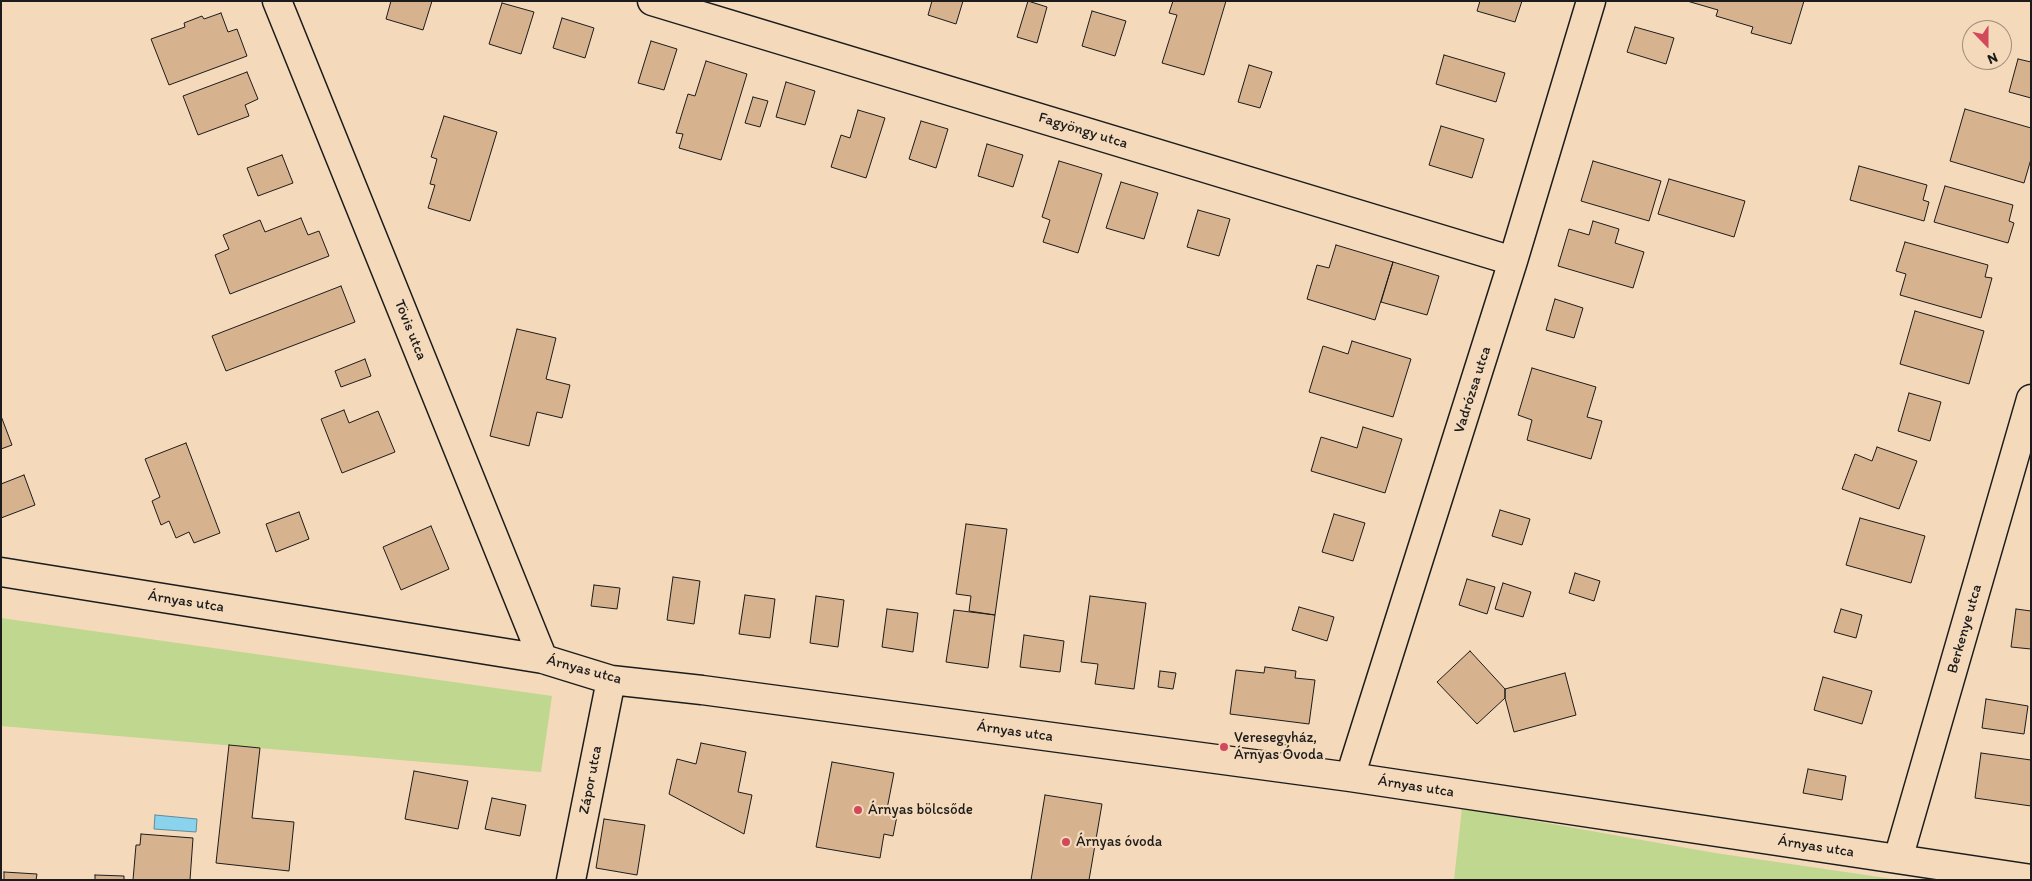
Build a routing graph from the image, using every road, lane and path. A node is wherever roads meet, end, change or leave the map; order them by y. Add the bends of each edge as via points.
1 (277, 1) edge
2 (652, 1) edge
3 (1591, 1) edge
4 (1513, 261) junction
5 (2030, 403) edge
6 (1, 572) edge
7 (543, 659) junction
8 (611, 680) junction
9 (1350, 777) junction
10 (1898, 859) junction
11 (2031, 879) edge
12 (571, 880) edge

1 - 7 street, Tövis utca
2 - 4 street, Fagyöngy utca
3 - 4 street, Vadrózsa utca
4 - 9 street, Vadrózsa utca
5 - 10 street, Berkenye utca
6 - 7 street, Árnyas utca
7 - 8 street, Árnyas utca
8 - 9 street, Árnyas utca
8 - 12 street, Zápor utca
9 - 10 street, Árnyas utca
10 - 11 street, Árnyas utca

